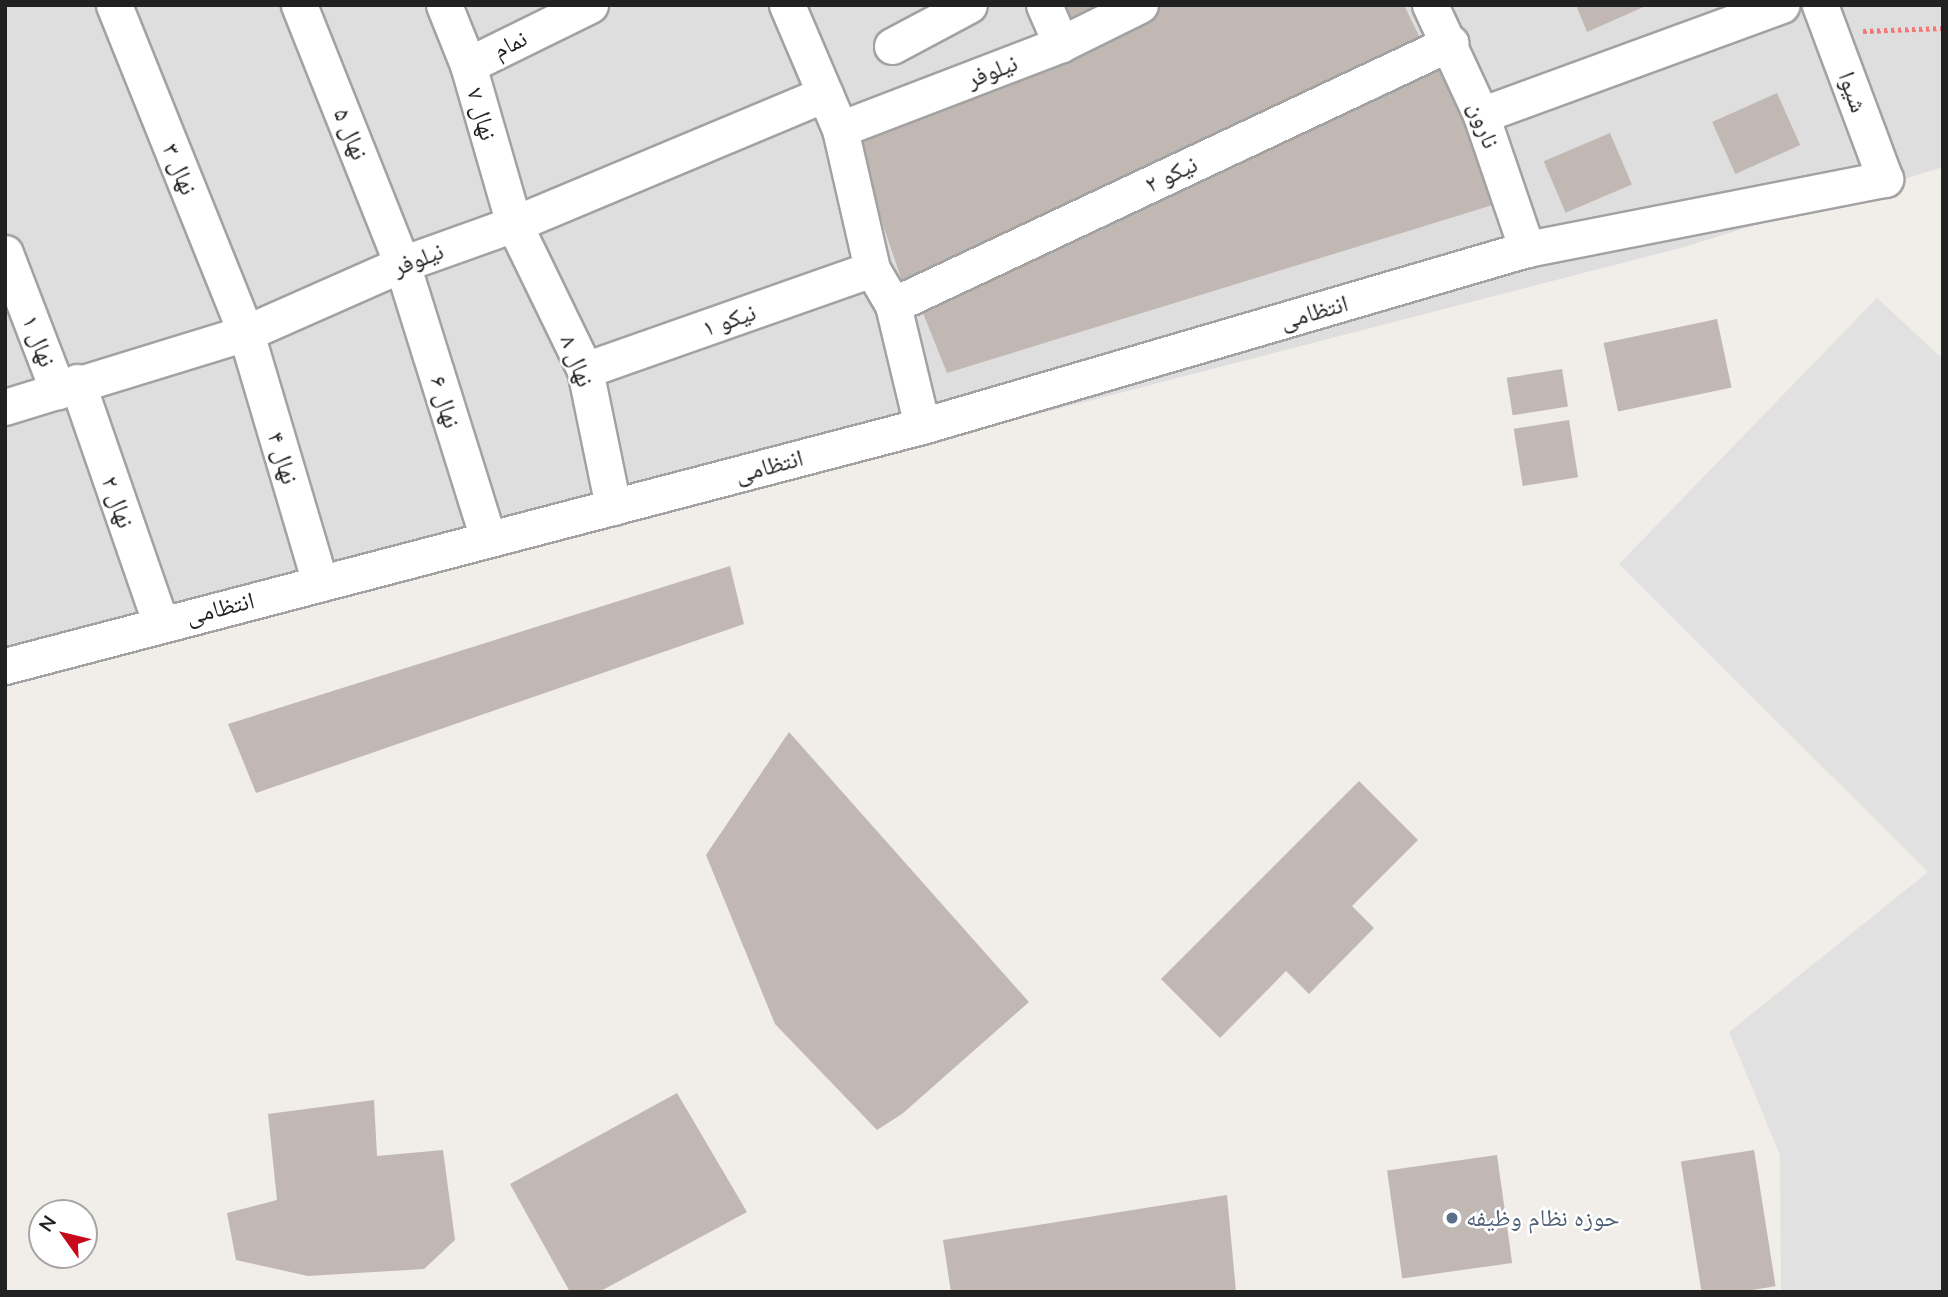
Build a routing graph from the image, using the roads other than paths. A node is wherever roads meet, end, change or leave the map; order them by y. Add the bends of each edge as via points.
1 (114, 5) edge
2 (299, 5) edge
3 (444, 5) edge
4 (590, 5) edge
5 (787, 5) edge
6 (969, 5) edge
7 (1044, 5) edge
8 (1140, 5) edge
9 (1430, 5) edge
10 (1781, 5) edge
11 (1825, 19) edge
12 (1450, 43) junction
13 (1061, 44) junction
14 (892, 46) dead end
15 (468, 65) junction
16 (825, 94) junction
17 (1481, 115) junction
18 (840, 129) junction
19 (1885, 179) joint
20 (514, 224) junction
21 (1527, 249) junction
22 (5, 253) edge
23 (402, 264) junction
24 (872, 269) junction
25 (892, 305) junction
26 (246, 333) junction
27 (585, 370) junction
28 (68, 386) junction
29 (5, 407) edge
30 (922, 426) junction
31 (613, 507) junction
32 (488, 540) junction
33 (320, 583) junction
34 (160, 622) junction
35 (5, 666) edge

1 - 26 street, نهال ۳
2 - 23 street, نهال ۵
3 - 15 street, نهال ۷
4 - 15 street, نمام
5 - 16 street
6 - 14 street
7 - 13 street
8 - 13 street, نیلوفر
9 - 12 street, نارون
10 - 17 street
11 - 19 street, شیوا
12 - 17 street, نارون
12 - 25 street, نیکو ۲
13 - 18 street, نیلوفر
15 - 20 street, نهال ۷
16 - 18 street
16 - 20 street, نیلوفر
17 - 21 street, نارون
18 - 24 street
19 - 21 street, انتظامی
20 - 23 street, نیلوفر
20 - 27 street, نهال ۸
21 - 30 street, انتظامی
22 - 28 street, نهال ۱
23 - 26 street, نیلوفر
23 - 32 street, نهال ۶
24 - 25 street
24 - 27 street, نیکو ۱
25 - 30 street
26 - 28 street, نیلوفر
26 - 33 street, نهال ۴
27 - 31 street, نهال ۸
28 - 29 street, نیلوفر
28 - 34 street, نهال ۲
30 - 31 street, انتظامی
31 - 32 street, انتظامی
32 - 33 street, انتظامی
33 - 34 street, انتظامی
34 - 35 street, انتظامی

